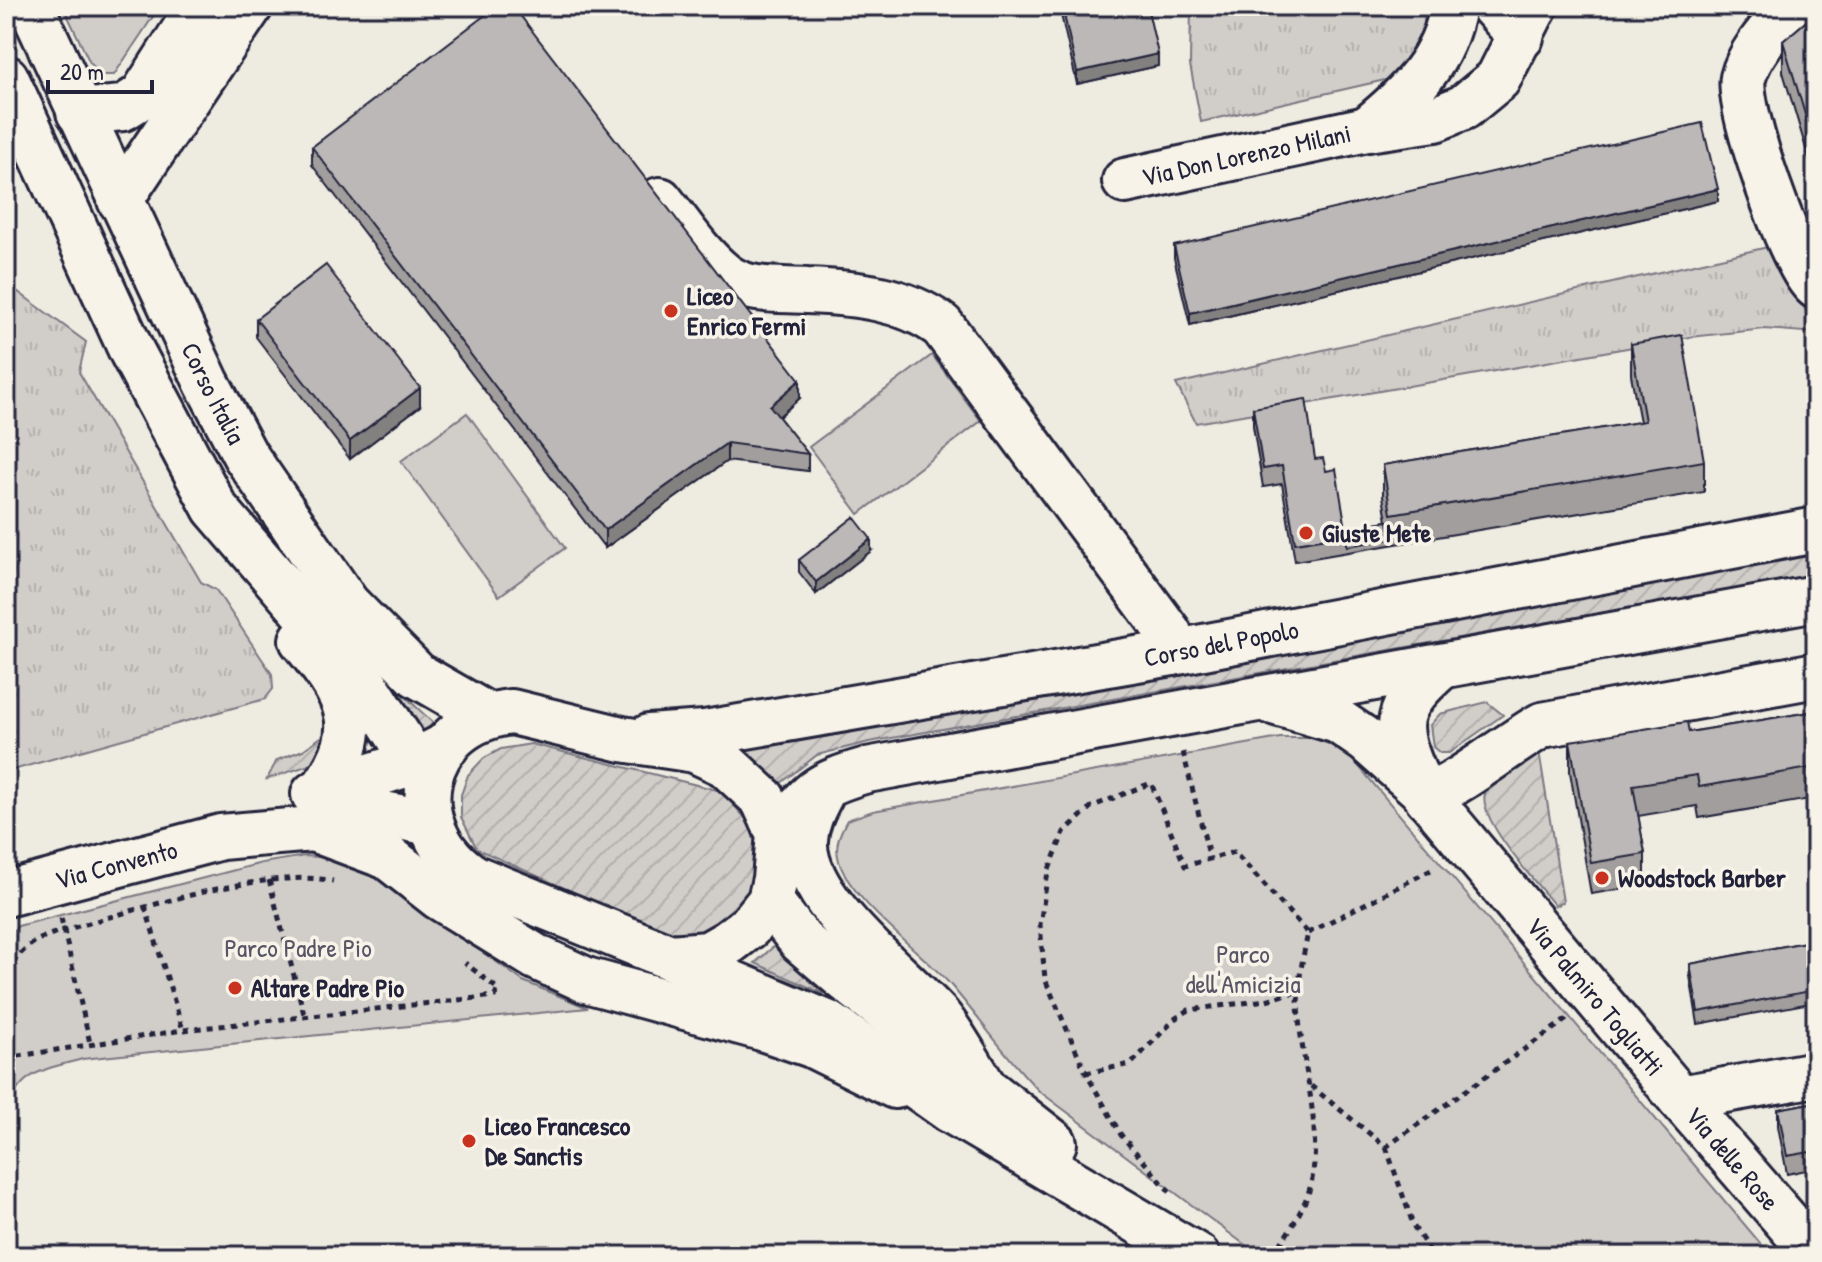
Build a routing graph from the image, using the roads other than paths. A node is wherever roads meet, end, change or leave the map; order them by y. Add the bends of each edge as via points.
1 (31, 6) edge
2 (200, 6) edge
3 (250, 6) edge
4 (1453, 6) edge
5 (1791, 6) edge
6 (1516, 16) edge
7 (6, 78) edge
8 (79, 112) junction
9 (1367, 129) junction
10 (630, 163) edge
11 (1125, 181) dead end
12 (120, 200) junction
13 (1816, 286) edge
14 (215, 508) junction
15 (1816, 530) edge
16 (1816, 598) edge
17 (1172, 653) junction
18 (1442, 666) junction
19 (1816, 675) edge
20 (1259, 699) junction
21 (485, 714) junction
22 (622, 739) junction
23 (429, 762) junction
24 (827, 782) junction
25 (1424, 793) junction
26 (317, 810) junction
27 (430, 823) junction
28 (779, 834) junction
29 (8, 896) edge
30 (770, 901) junction
31 (670, 957) junction
32 (1816, 1074) edge
33 (1680, 1098) junction
34 (969, 1101) junction
35 (1816, 1255) edge
36 (1200, 1256) edge

1 - 8 street, Corso Italia
2 - 8 street via 142,96 123,108
3 - 12 street
4 - 9 street via 1445,39 1427,72
5 - 13 street via 1765,37 1743,79 1745,111 1793,253
6 - 9 street, Via Don Lorenzo Milani via 1498,79 1464,107 1435,119
7 - 14 street, Corso Italia via 132,352
8 - 12 street, Corso Italia
9 - 11 street, Via Don Lorenzo Milani
10 - 17 street via 694,243 725,275 749,288 887,299 924,312 942,326 1169,633
12 - 21 street, Corso Italia via 245,455 298,535 347,604 417,675
14 - 23 street, Corso Italia
14 - 26 street via 293,629 339,685 349,735
15 - 17 street, Corso del Popolo
16 - 18 street
17 - 22 street, Corso del Popolo via 705,733
18 - 20 street
18 - 25 street via 1404,705 1399,723 1401,745
19 - 25 street via 1542,725 1456,784
20 - 24 street via 867,770
20 - 25 street via 1338,721
21 - 22 street via 512,712
21 - 23 street
22 - 28 street via 695,750 725,764 763,799
23 - 26 street
23 - 27 street
24 - 28 street via 802,801
24 - 34 street via 809,816 804,842 811,871 842,917 940,1019
25 - 33 street, Via Palmiro Togliatti
26 - 27 street via 374,812
26 - 29 street, Via Convento
26 - 34 street via 451,904 573,974 812,1045
27 - 31 street via 453,864 475,878
28 - 30 street
30 - 31 street via 750,926 708,954
30 - 34 street via 801,941
31 - 34 street via 829,1024
32 - 33 street, Via Palmiro Togliatti
33 - 35 street, Via delle Rose
34 - 36 street

